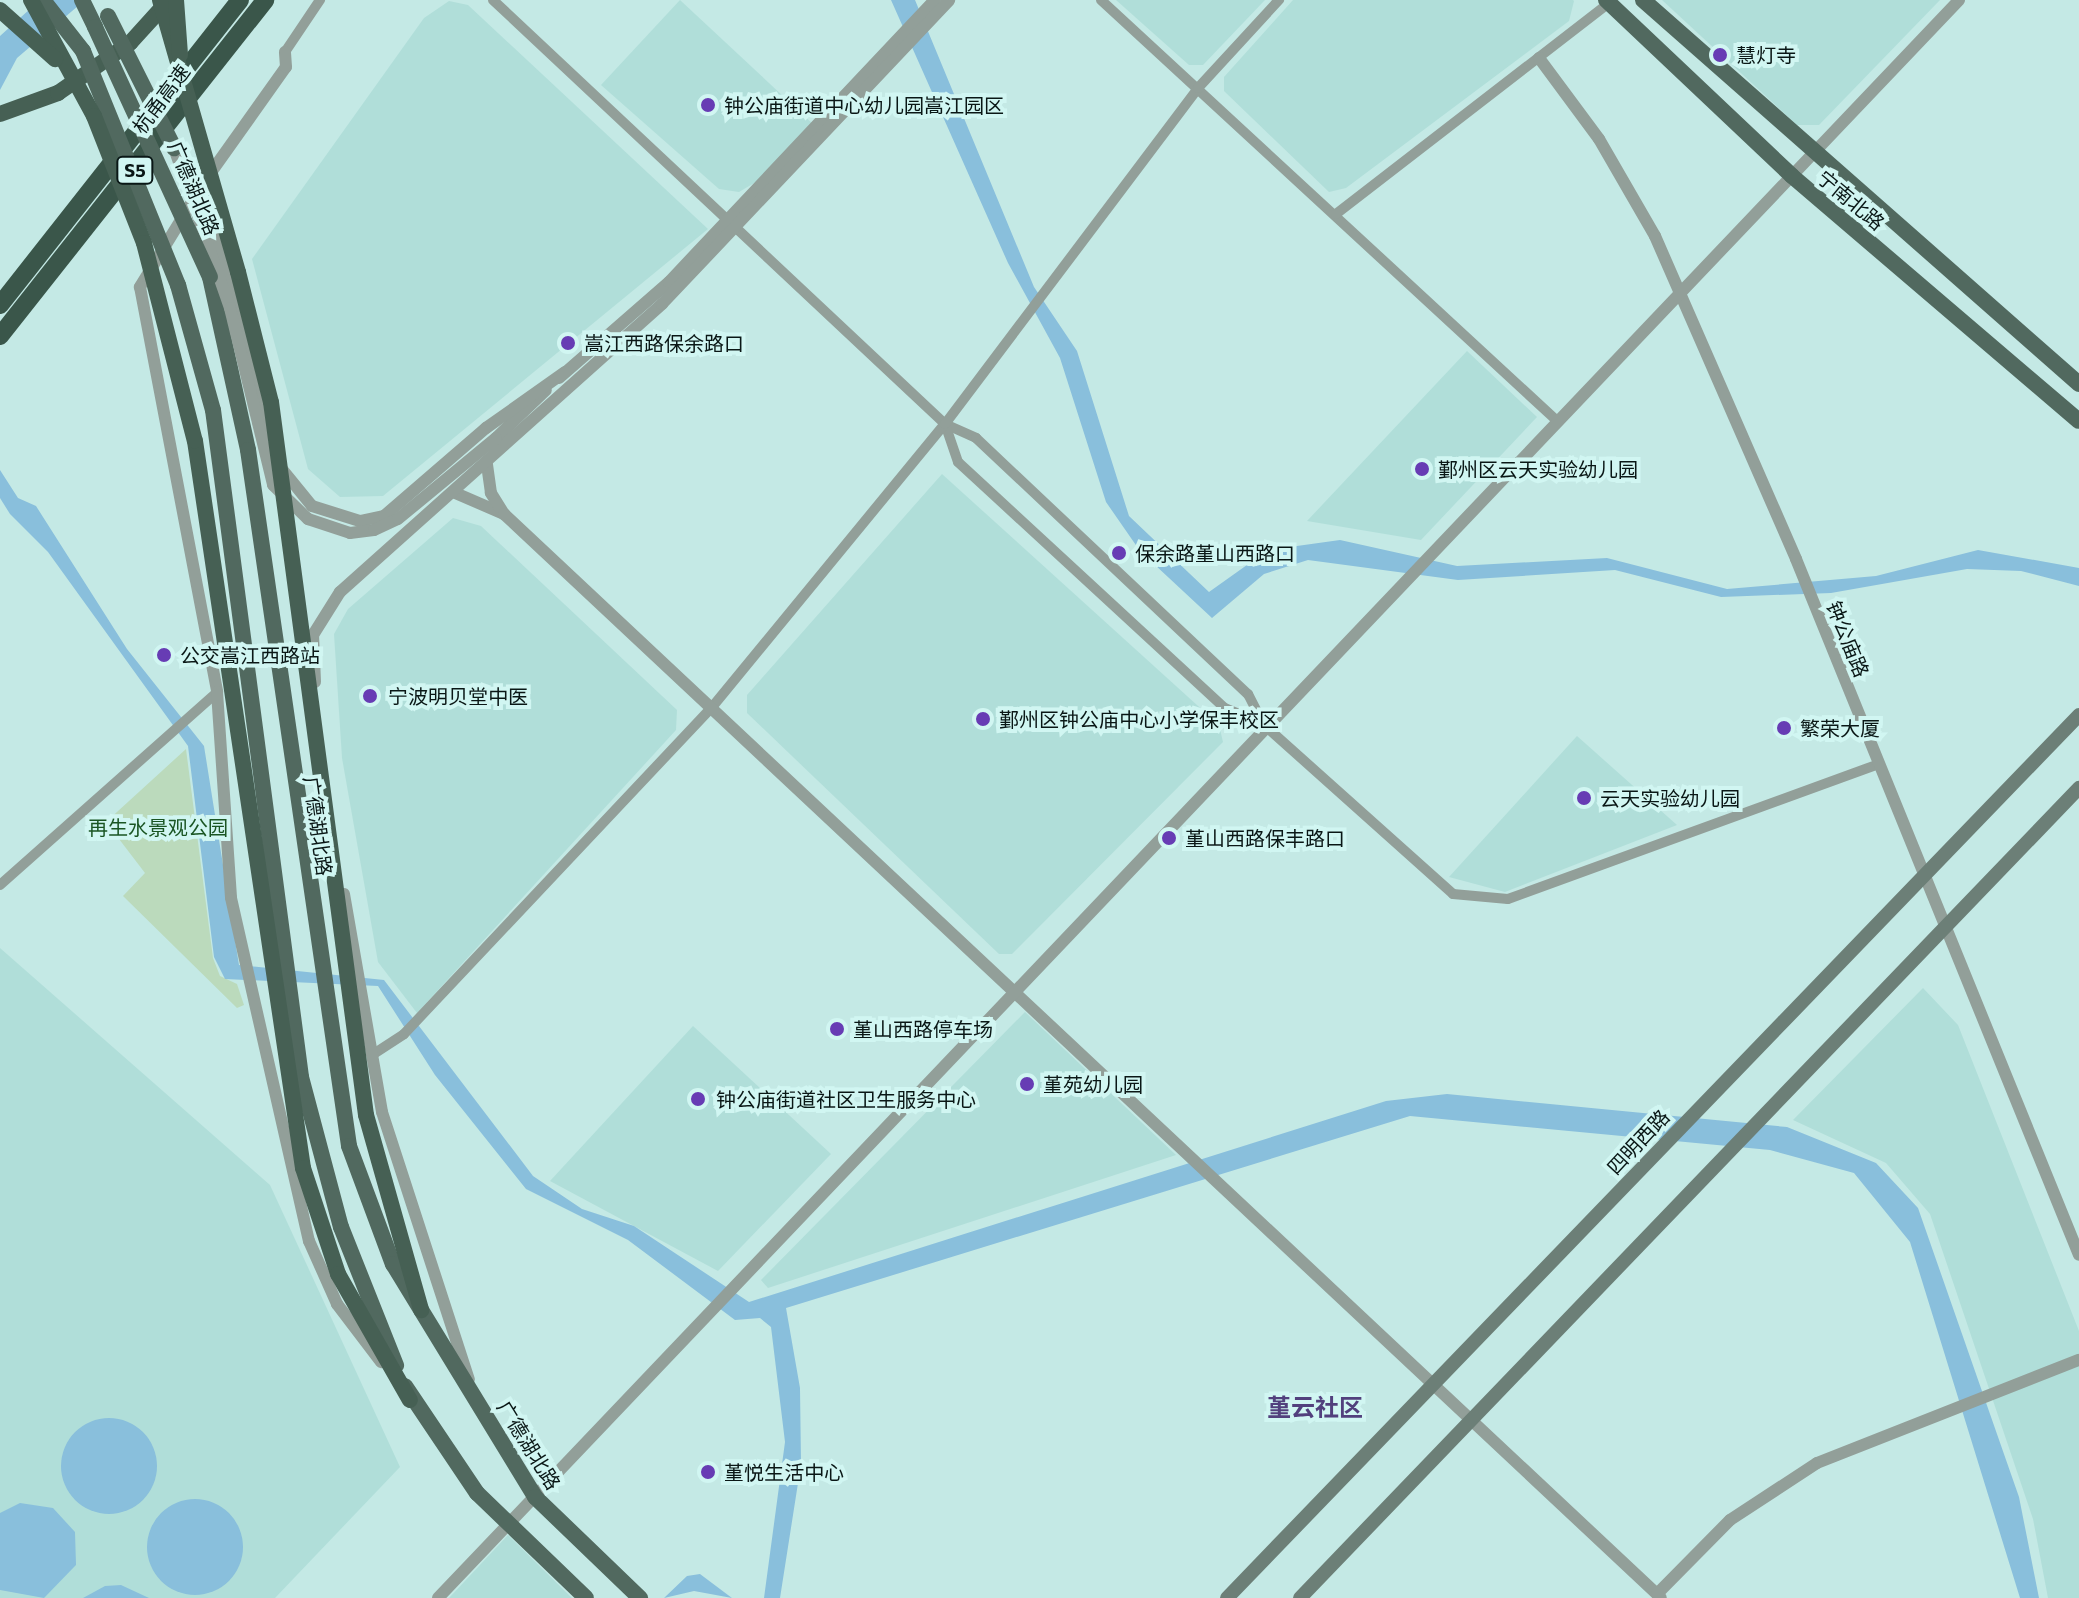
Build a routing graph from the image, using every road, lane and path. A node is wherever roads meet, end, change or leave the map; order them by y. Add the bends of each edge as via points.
1 (31, 0) edge
2 (43, 0) edge
3 (53, 0) edge
4 (84, 0) edge
5 (160, 0) edge
6 (169, 0) edge
7 (176, 0) edge
8 (240, 0) edge
9 (265, 0) edge
10 (320, 0) edge
11 (493, 0) edge
12 (949, 0) edge
13 (1101, 0) edge
14 (1279, 0) edge
15 (1643, 0) edge
16 (1959, 0) edge
17 (1610, 1) edge
18 (936, 6) edge
19 (0, 10) edge
20 (83, 51) junction
21 (285, 52) joint
22 (1539, 58) junction
23 (1198, 88) junction
24 (83, 96) junction
25 (0, 114) edge
26 (198, 139) junction
27 (174, 148) joint
28 (1813, 154) junction
29 (1792, 176) junction
30 (203, 184) junction
31 (1336, 214) junction
32 (733, 226) junction
33 (1678, 291) junction
34 (0, 305) edge
35 (0, 336) edge
36 (565, 372) junction
37 (2079, 384) edge
38 (1555, 419) junction
39 (2079, 421) edge
40 (945, 424) junction
41 (487, 463) junction
42 (453, 492) junction
43 (504, 514) junction
44 (217, 692) junction
45 (713, 706) junction
46 (2079, 715) edge
47 (1263, 724) junction
48 (1877, 765) junction
49 (2079, 788) edge
50 (1922, 874) junction
51 (0, 885) edge
52 (1945, 928) junction
53 (1015, 990) junction
54 (372, 1055) junction
55 (2079, 1255) edge
56 (421, 1310) junction
57 (2079, 1360) edge
58 (1435, 1387) junction
59 (475, 1397) junction
60 (410, 1400) junction
61 (1471, 1421) junction
62 (535, 1497) junction
63 (509, 1524) junction
64 (1659, 1596) edge
65 (438, 1598) edge
66 (586, 1598) edge
67 (640, 1598) edge
68 (1227, 1598) edge
69 (1300, 1598) edge

1 - 24 highway, bridge
2 - 20 main road
3 - 20 main road
4 - 27 main road, bridge via 108,16
4 - 56 main road, 广德湖北路, bridge via 159,155 221,316 248,450 285,734 349,1146 393,1264
5 - 26 highway, bridge
6 - 25 highway, bridge via 130,43 58,93
7 - 26 highway, bridge
8 - 34 highway, 杭甬高速 / S5
9 - 35 highway, 杭甬高速 / S5
10 - 21 street
11 - 32 street
12 - 18 street
13 - 23 street
14 - 23 street
15 - 28 main road, 宁南北路
16 - 28 street
17 - 22 street
17 - 29 main road, 宁南北路
18 - 32 street
18 - 32 street via 892,63
19 - 24 highway, bridge via 34,34
20 - 60 main road, bridge via 178,285 213,410 301,1077 341,1227
21 - 30 street via 286,67
22 - 31 street
22 - 33 street, 钟公庙路 via 1629,186
23 - 31 street
23 - 40 street
24 - 60 highway, bridge via 144,243 195,441 275,1011 303,1168 338,1274
26 - 56 highway, bridge via 271,402 366,1115
27 - 36 street, bridge via 230,308 273,485 308,519 350,533 398,519
28 - 29 street
28 - 37 main road, 宁南北路
29 - 33 street
29 - 39 main road, 宁南北路
30 - 36 street via 275,452 312,506 360,521 384,516
30 - 44 street via 140,287
31 - 38 street
32 - 36 street
32 - 40 street
32 - 41 street
33 - 38 street
33 - 48 street, 钟公庙路 via 1796,559
38 - 47 street
40 - 45 street
40 - 47 street via 976,438 1248,694
40 - 47 street via 958,462 1225,708
41 - 42 street
41 - 43 street via 491,493
42 - 43 street
42 - 54 street via 340,592 313,635 319,745
43 - 45 street
44 - 51 street
44 - 60 street via 231,898 290,1183 337,1304
45 - 53 street
45 - 54 street via 404,1034
46 - 50 main road, 四明西路
47 - 48 street via 1431,880 1487,903
47 - 53 street
48 - 50 street, 钟公庙路
49 - 52 main road
50 - 52 street, 钟公庙路
50 - 58 main road, 四明西路
52 - 55 street, 钟公庙路
52 - 61 main road
53 - 58 street
53 - 62 street
54 - 59 street via 410,1212
56 - 59 main road, 广德湖北路
57 - 64 street via 1817,1463 1730,1520
58 - 61 street
58 - 68 main road, 四明西路
59 - 62 main road, 广德湖北路
60 - 63 main road via 477,1493
61 - 64 street
61 - 69 main road
62 - 63 street
62 - 67 main road, 广德湖北路
63 - 65 street
63 - 66 main road

